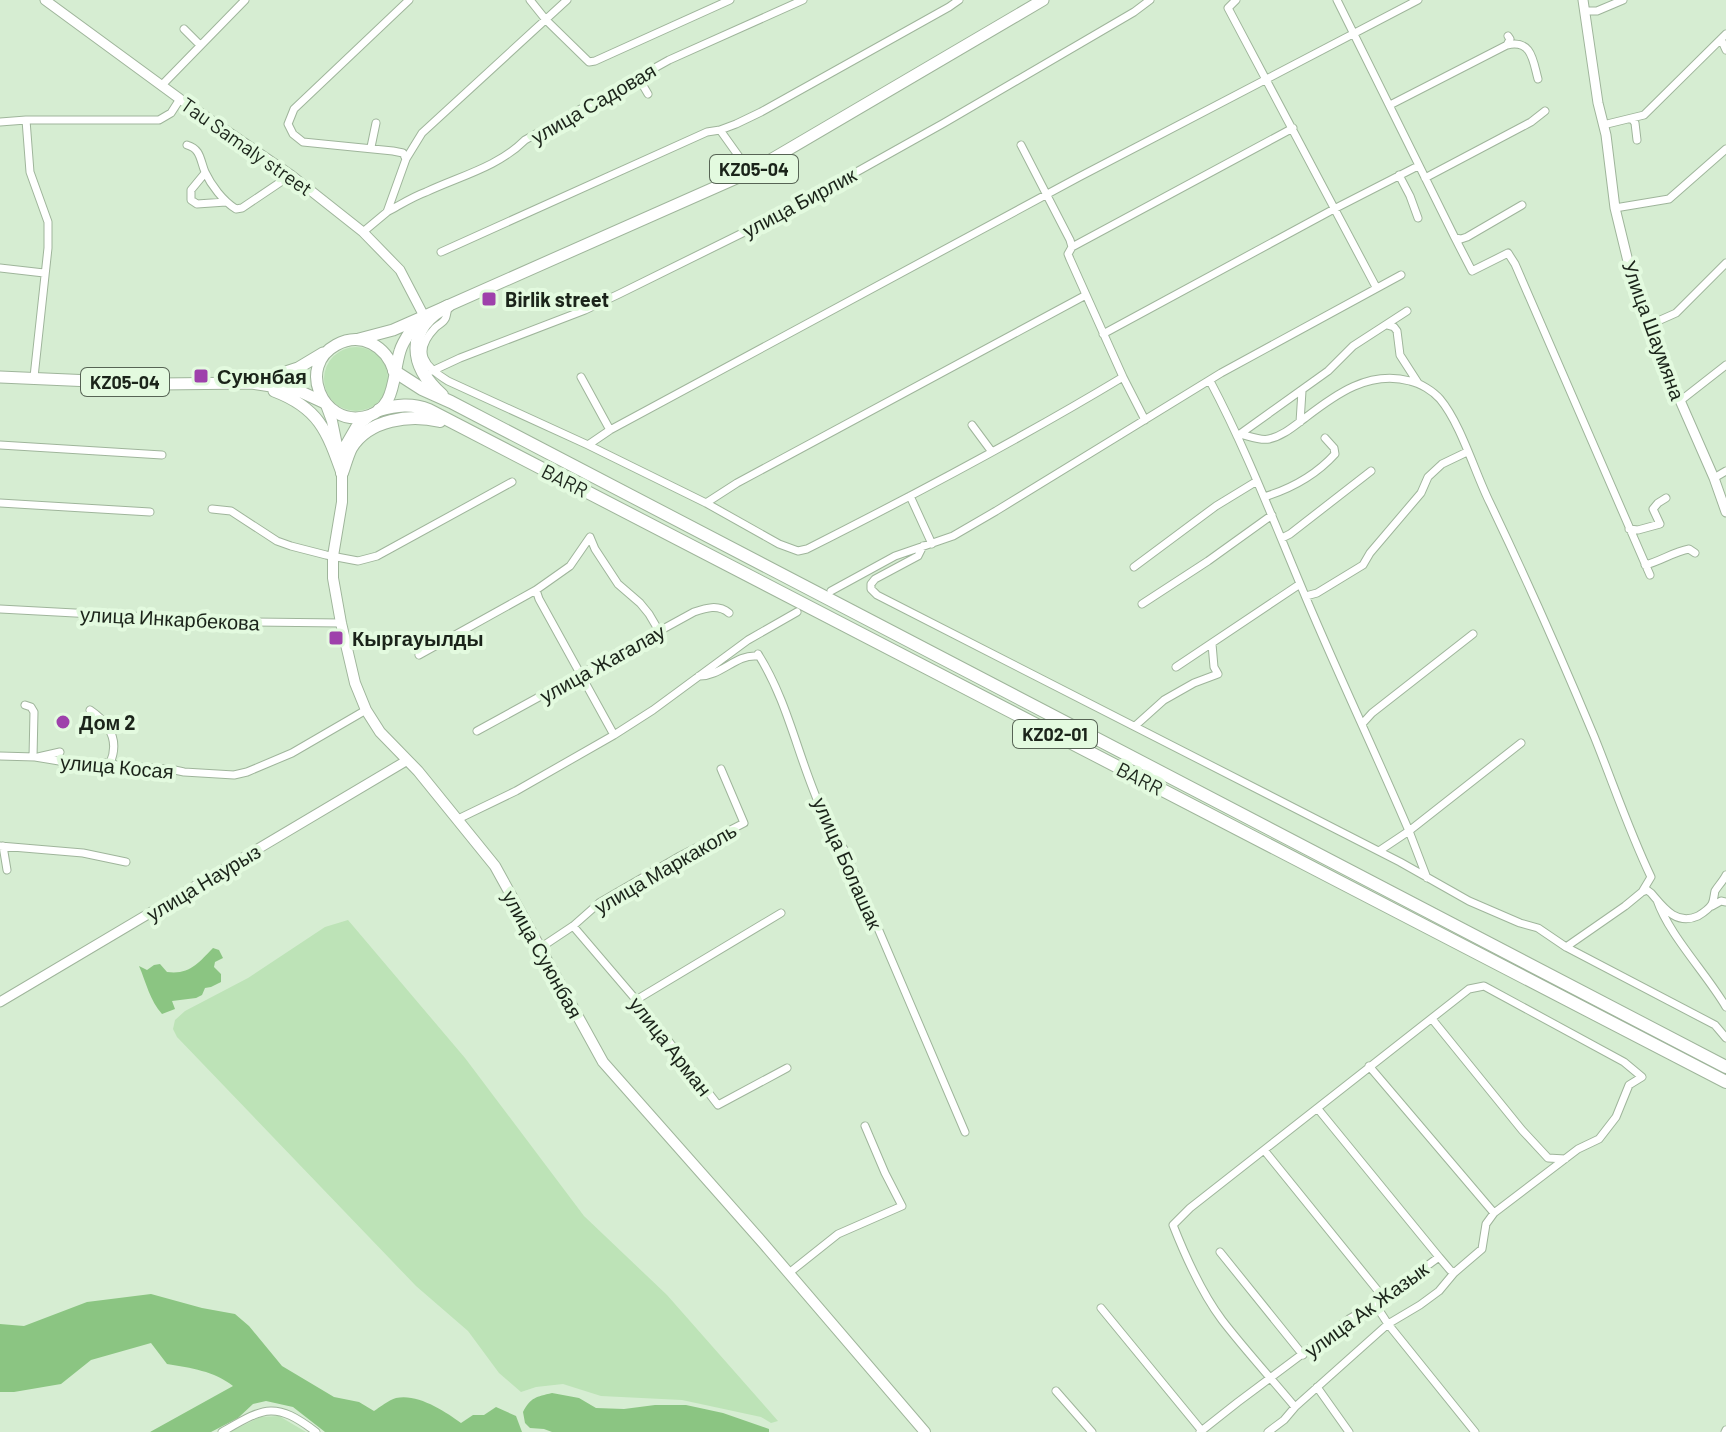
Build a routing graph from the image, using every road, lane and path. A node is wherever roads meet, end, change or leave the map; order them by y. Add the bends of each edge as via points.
1 (45, 0) edge
2 (245, 0) edge
3 (409, 0) edge
4 (530, 0) edge
5 (567, 0) edge
6 (730, 0) edge
7 (803, 0) edge
8 (959, 0) edge
9 (1043, 0) edge
10 (1150, 0) edge
11 (1236, 0) edge
12 (1337, 0) edge
13 (1418, 0) edge
14 (1583, 0) edge
15 (1623, 0) edge
16 (1585, 11) junction
17 (546, 20) junction
18 (184, 29) dead end
19 (1353, 33) junction
20 (1723, 36) edge
21 (200, 45) junction
22 (1726, 50) edge
23 (638, 77) junction
24 (1266, 79) junction
25 (1538, 79) dead end
26 (162, 85) junction
27 (648, 94) dead end
28 (180, 99) junction
29 (1390, 105) junction
30 (1545, 111) dead end
31 (1632, 119) junction
32 (26, 120) junction
33 (0, 122) edge
34 (376, 123) dead end
35 (1603, 125) junction
36 (1293, 128) junction
37 (720, 130) junction
38 (1637, 140) dead end
39 (187, 145) dead end
40 (1021, 145) dead end
41 (371, 147) junction
42 (1726, 149) edge
43 (406, 159) junction
44 (1418, 166) junction
45 (750, 172) junction
46 (205, 173) junction
47 (291, 175) junction
48 (1399, 175) junction
49 (1425, 178) junction
50 (1047, 194) junction
51 (226, 202) junction
52 (1522, 205) dead end
53 (1615, 208) junction
54 (1334, 209) junction
55 (387, 212) junction
56 (1418, 218) dead end
57 (363, 232) junction
58 (1455, 238) junction
59 (1072, 247) junction
60 (441, 252) dead end
61 (1726, 263) edge
62 (0, 268) edge
63 (44, 273) junction
64 (1401, 275) dead end
65 (1376, 287) junction
66 (1086, 295) junction
67 (448, 306) junction
68 (1407, 311) dead end
69 (417, 319) junction
70 (1387, 325) junction
71 (1649, 325) junction
72 (1103, 334) junction
73 (359, 339) junction
74 (330, 348) junction
75 (1726, 365) edge
76 (394, 371) junction
77 (432, 371) junction
78 (0, 377) edge
79 (34, 377) junction
80 (581, 377) dead end
81 (1123, 377) junction
82 (1210, 381) junction
83 (251, 383) junction
84 (1419, 384) junction
85 (1302, 391) junction
86 (1680, 401) junction
87 (451, 402) junction
88 (325, 403) junction
89 (376, 412) junction
90 (1145, 420) junction
91 (1300, 422) junction
92 (972, 425) dead end
93 (463, 428) junction
94 (610, 430) junction
95 (1238, 435) junction
96 (1325, 438) dead end
97 (0, 445) edge
98 (588, 445) junction
99 (992, 452) junction
100 (1467, 452) junction
101 (162, 455) dead end
102 (1371, 471) dead end
103 (1726, 471) edge
104 (342, 473) junction
105 (1714, 478) junction
106 (1257, 481) junction
107 (512, 482) dead end
108 (910, 496) junction
109 (1264, 497) junction
110 (1666, 498) dead end
111 (0, 503) edge
112 (706, 503) junction
113 (212, 509) dead end
114 (150, 512) dead end
115 (1726, 512) edge
116 (1272, 515) junction
117 (1629, 529) junction
118 (1282, 538) junction
119 (932, 544) junction
120 (923, 546) junction
121 (1695, 553) dead end
122 (333, 556) junction
123 (1645, 565) junction
124 (1134, 567) dead end
125 (1650, 575) dead end
126 (1300, 584) junction
127 (536, 590) junction
128 (831, 591) dead end
129 (1306, 596) junction
130 (1142, 604) dead end
131 (0, 609) edge
132 (797, 612) dead end
133 (729, 613) dead end
134 (341, 623) junction
135 (659, 631) junction
136 (1473, 634) dead end
137 (1212, 644) junction
138 (419, 655) dead end
139 (1176, 667) dead end
140 (580, 675) junction
141 (699, 676) junction
142 (25, 705) dead end
143 (90, 710) dead end
144 (366, 710) junction
145 (1362, 724) junction
146 (1135, 726) junction
147 (477, 731) dead end
148 (614, 735) junction
149 (1521, 743) dead end
150 (60, 752) dead end
151 (0, 756) edge
152 (34, 758) junction
153 (406, 761) junction
154 (110, 763) junction
155 (721, 769) dead end
156 (458, 819) junction
157 (1409, 831) junction
158 (2, 846) edge
159 (1379, 851) junction
160 (126, 862) dead end
161 (7, 870) dead end
162 (1726, 875) edge
163 (1427, 878) junction
164 (1642, 892) junction
165 (1657, 900) junction
166 (1726, 902) edge
167 (1710, 907) junction
168 (781, 913) dead end
169 (573, 926) junction
170 (1566, 947) junction
171 (540, 948) junction
172 (636, 1000) junction
173 (0, 1002) edge
174 (1726, 1007) edge
175 (1432, 1019) junction
176 (1726, 1038) edge
177 (1369, 1066) junction
178 (1726, 1067) edge
179 (787, 1068) dead end
180 (1726, 1082) edge
181 (1318, 1109) junction
182 (865, 1126) dead end
183 (965, 1132) dead end
184 (1264, 1150) junction
185 (1565, 1159) junction
186 (1494, 1213) junction
187 (1220, 1252) dead end
188 (1439, 1257) junction
189 (789, 1273) junction
190 (1454, 1273) junction
191 (1383, 1297) junction
192 (1375, 1304) junction
193 (1101, 1308) dead end
194 (1388, 1324) junction
195 (1303, 1355) junction
196 (1271, 1378) junction
197 (1317, 1387) junction
198 (1056, 1391) dead end
199 (1295, 1407) junction
200 (1201, 1431) edge
201 (222, 1432) edge
202 (316, 1432) edge
203 (925, 1432) edge
204 (1092, 1432) edge
205 (1268, 1432) edge
206 (1349, 1432) edge
207 (1475, 1432) edge

1 - 26 street, Tau Samaly street
2 - 21 street
3 - 41 street via 289,118 293,134 303,142
4 - 17 street
5 - 17 street
6 - 17 street via 589,62
7 - 23 street, улица Садовая
8 - 37 street
9 - 45 main road, KZ05-04
10 - 77 street, улица Бирлик via 785,212 585,310
11 - 24 street via 1228,8
12 - 19 street
13 - 19 street
14 - 16 street, Улица Шаумяна
15 - 16 street
16 - 35 street, Улица Шаумяна
17 - 43 street via 422,133
18 - 21 street
19 - 24 street
19 - 29 street
20 - 22 street
20 - 31 street via 1650,110
21 - 26 street
23 - 27 street
23 - 55 street, улица Садовая via 525,140 498,162
24 - 36 street
24 - 50 street
25 - 29 street via 1532,54 1508,40
26 - 28 street, Tau Samaly street
28 - 32 street via 159,120
28 - 47 street, Tau Samaly street
29 - 44 street
30 - 49 street
31 - 35 street
31 - 38 street
32 - 33 street
32 - 63 street via 30,172 48,222
34 - 41 street
35 - 53 street, Улица Шаумяна
36 - 54 street
36 - 59 street
37 - 45 street
37 - 60 street
39 - 46 street via 199,154
40 - 50 street
41 - 43 street via 403,153
42 - 53 street via 1669,199
43 - 55 street
44 - 48 street
44 - 49 street
45 - 67 main road, KZ05-04
46 - 51 street
46 - 51 street via 191,190 191,200
47 - 51 street via 242,208
47 - 57 street, Tau Samaly street
48 - 54 street
48 - 56 street
49 - 58 street
50 - 59 street
50 - 94 street
52 - 58 street via 1467,237
53 - 71 street, Улица Шаумяна
54 - 65 street
54 - 72 street
55 - 57 street, улица Садовая
57 - 69 street, Tau Samaly street via 400,270
58 - 117 street via 1472,271 1508,253 1515,264
59 - 66 street via 1068,254
61 - 71 street via 1676,313
62 - 63 street
63 - 79 street
64 - 65 street
65 - 82 street
66 - 72 street
66 - 112 street
67 - 69 main road, KZ05-04
67 - 77 street via 446,319 422,350
67 - 87 highway via 424,325 417,352 427,380
68 - 70 street
69 - 73 main road, KZ05-04
69 - 76 main road
70 - 84 street via 1397,331 1400,355
70 - 85 street via 1353,346
71 - 86 street, Улица Шаумяна
72 - 81 street
73 - 74 main road, KZ05-04
73 - 76 main road via 378,346
74 - 83 main road, KZ05-04 via 298,368
74 - 88 main road via 316,373
75 - 86 street
76 - 87 highway, BARR / KZ02-01
76 - 89 main road via 392,393
77 - 98 street
78 - 79 main road, KZ05-04
79 - 83 main road, KZ05-04
80 - 94 street
81 - 90 street
81 - 99 street
82 - 90 street
82 - 95 street
83 - 88 main road, KZ05-04 via 297,390
83 - 104 main road via 292,399 313,414
84 - 91 street via 1369,380
84 - 100 street via 1439,397
85 - 91 street
85 - 95 street
86 - 105 street, Улица Шаумяна
87 - 178 highway, BARR / KZ02-01
88 - 89 main road, KZ05-04 via 344,416
88 - 104 main road
89 - 93 highway, BARR / KZ02-01 via 401,405 423,407
89 - 104 main road, улица Суюнбая via 348,440
90 - 119 street
91 - 95 street via 1266,440
92 - 99 street
93 - 104 highway via 417,417 383,424 356,443
93 - 180 highway, BARR / KZ02-01
94 - 98 street
95 - 106 street
96 - 109 street via 1335,454 1328,462
97 - 101 street
98 - 112 street
99 - 108 street
100 - 129 street via 1428,477 1363,565
100 - 164 street via 1549,629 1651,877
102 - 118 street
103 - 105 street
104 - 122 main road, улица Суюнбая
105 - 115 street, Улица Шаумяна
106 - 109 street
106 - 124 street
107 - 122 street via 377,556 358,561
108 - 112 street via 798,551
108 - 119 street
109 - 116 street
110 - 117 street via 1653,509 1660,524
111 - 114 street
113 - 122 street via 231,511 277,541
116 - 118 street
116 - 130 street
117 - 123 street
118 - 126 street
119 - 120 street
120 - 128 street
120 - 146 street via 918,556 875,579 871,589
121 - 123 street via 1679,551
122 - 134 main road, улица Суюнбая
123 - 125 street
126 - 129 street
126 - 137 street
127 - 135 street via 570,566 590,537 618,584 640,603
127 - 138 street
127 - 140 street
129 - 145 street
131 - 134 street, улица Инкарбекова
132 - 141 street
133 - 135 street, улица Жагалау via 709,607
134 - 144 main road, улица Суюнбая
135 - 140 street, улица Жагалау
136 - 145 street
137 - 139 street
137 - 146 street via 1218,674 1164,700
140 - 147 street, улица Жагалау
140 - 148 street
141 - 148 street
141 - 183 street, улица Болашак via 758,654
142 - 152 street via 34,712
143 - 154 street via 113,736
144 - 153 main road, улица Суюнбая
144 - 154 street, улица Косая via 292,753 234,775
145 - 157 street
146 - 159 street
148 - 156 street
149 - 157 street
150 - 152 street
151 - 152 street, улица Косая
152 - 154 street, улица Косая
153 - 156 main road, улица Суюнбая
153 - 173 street, улица Наурыз
155 - 169 street, улица Маркаколь via 744,823 599,903
156 - 171 main road, улица Суюнбая via 495,866
157 - 159 street
157 - 163 street
158 - 160 street
158 - 161 street
159 - 163 street
162 - 167 street
163 - 170 street via 1538,928
164 - 165 street via 1647,890
164 - 170 street
165 - 167 street via 1668,913 1683,918
165 - 174 street
166 - 167 street
168 - 172 street
169 - 171 street, улица Маркаколь
169 - 172 street, улица Арман
170 - 176 street via 1715,1025
171 - 189 main road, улица Суюнбая via 603,1062
172 - 179 street, улица Арман via 718,1105
175 - 177 street
175 - 185 street via 1548,1158
175 - 185 street via 1469,989 1484,986 1624,1062 1642,1077 1629,1085 1616,1117 1599,1139
177 - 181 street
177 - 186 street
181 - 184 street
181 - 188 street
182 - 189 street via 902,1206 838,1234
184 - 191 street
184 - 196 street via 1173,1225 1188,1263 1221,1318
185 - 186 street
186 - 190 street, улица Ак Жазык via 1486,1224 1482,1249
187 - 195 street
188 - 190 street, улица Ак Жазык
188 - 191 street, улица Ак Жазык
189 - 203 main road, улица Суюнбая
190 - 194 street, улица Ак Жазык via 1439,1291
191 - 192 street, улица Ак Жазык
192 - 194 street
192 - 195 street, улица Ак Жазык
193 - 200 street
194 - 197 street, улица Ак Жазык
194 - 207 street
195 - 196 street, улица Ак Жазык
196 - 199 street
196 - 200 street, улица Ак Жазык
197 - 199 street, улица Ак Жазык
197 - 206 street
198 - 204 street
199 - 205 street, улица Ак Жазык
201 - 202 street via 261,1411 280,1410

